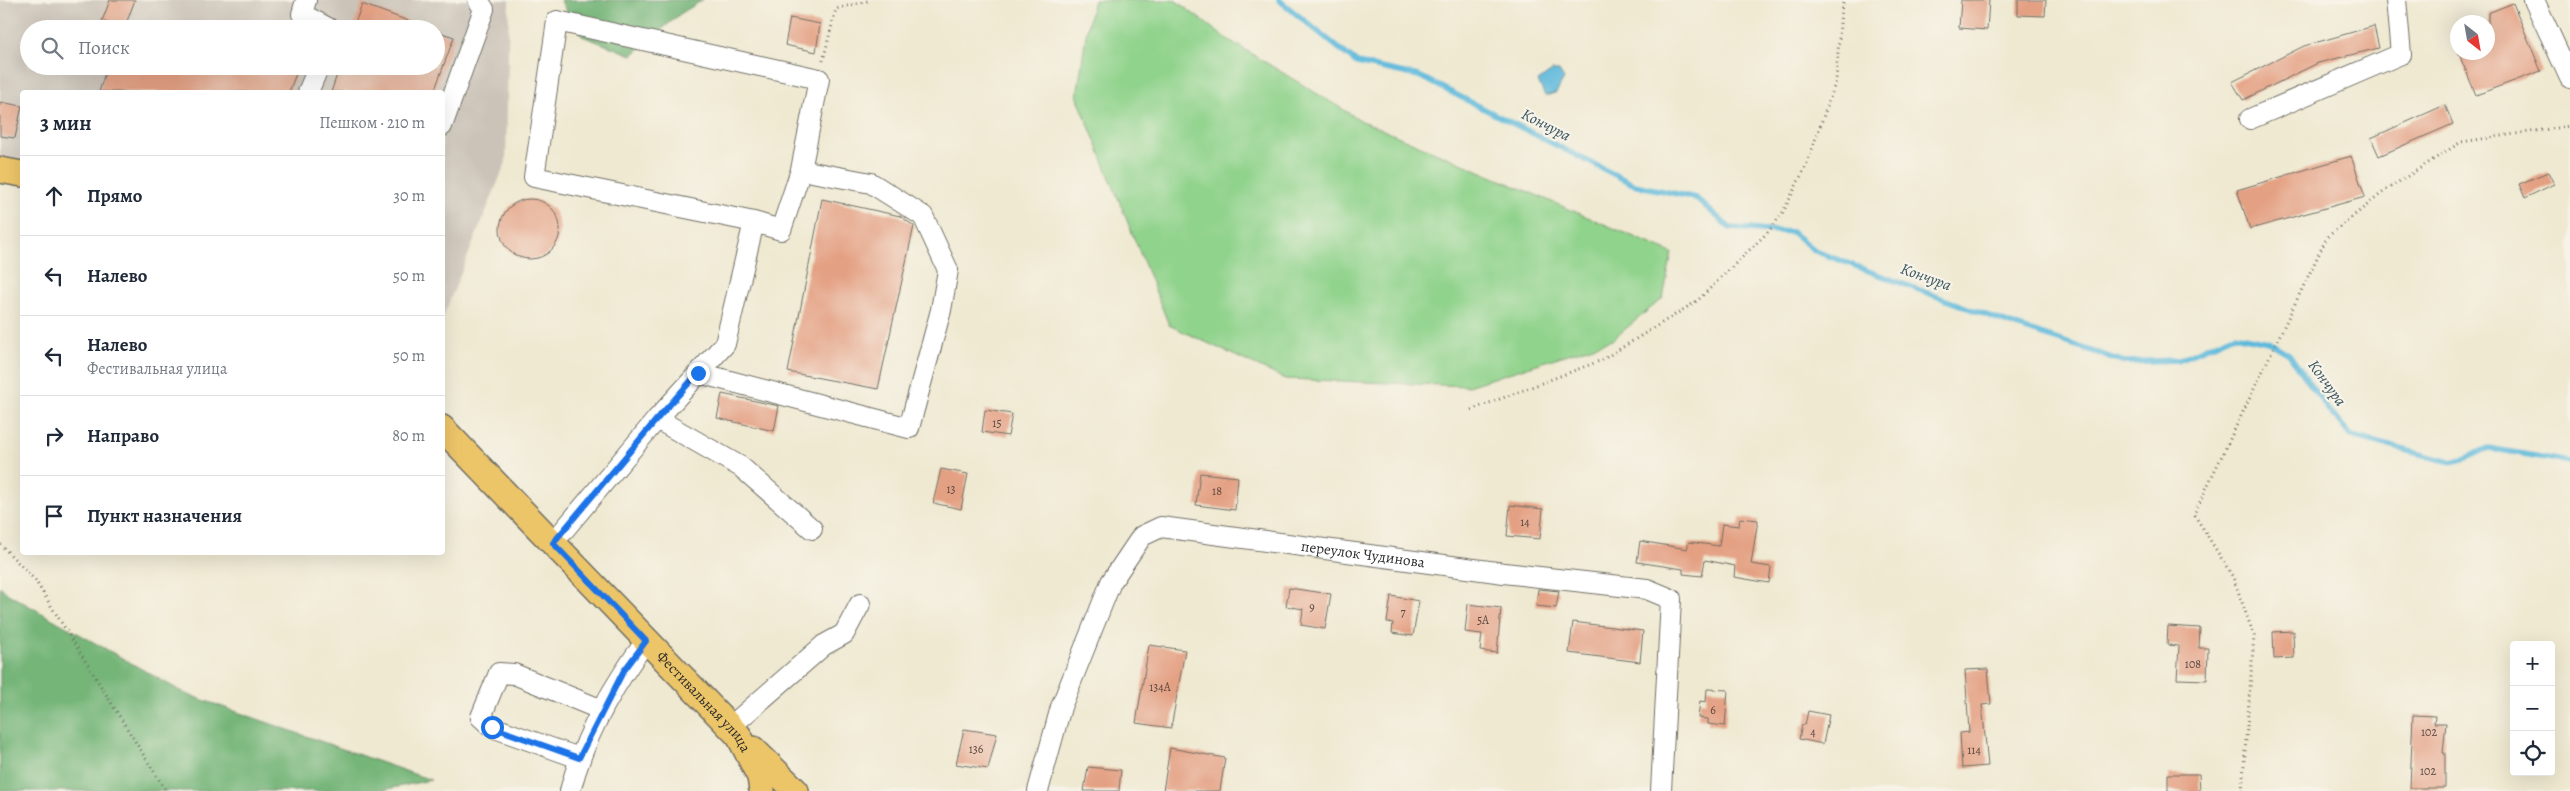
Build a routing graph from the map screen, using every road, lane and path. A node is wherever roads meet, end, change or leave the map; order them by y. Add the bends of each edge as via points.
1 (306, 0) edge
2 (478, 0) edge
3 (871, 0) edge
4 (1844, 0) edge
5 (2396, 0) edge
6 (2534, 0) edge
7 (313, 20) edge
8 (315, 75) edge
9 (2570, 78) edge
10 (819, 79) junction
11 (309, 90) edge
12 (445, 118) edge
13 (2250, 119) dead end
14 (2570, 126) edge
15 (0, 170) edge
16 (801, 170) junction
17 (20, 174) edge
18 (754, 222) junction
19 (698, 373) junction
20 (1471, 410) dead end
21 (657, 419) junction
22 (445, 431) edge
23 (812, 529) dead end
24 (553, 543) junction
25 (0, 544) edge
26 (860, 604) dead end
27 (646, 641) junction
28 (602, 710) junction
29 (735, 731) junction
30 (579, 758) junction
31 (166, 791) edge
32 (570, 791) edge
33 (762, 791) edge
34 (796, 791) edge
35 (1038, 791) edge
36 (1661, 791) edge
37 (2242, 791) edge

1 - 7 lane via 302,14
2 - 12 lane via 484,9
3 - 10 path via 836,9
4 - 20 path via 1836,81 1806,166 1783,212 1769,230 1697,302 1602,360
5 - 13 lane via 2401,54
6 - 9 lane
8 - 11 lane
10 - 16 lane
10 - 18 lane via 557,21 534,176
14 - 37 path via 2461,142 2386,190 2327,237 2194,514 2233,577 2254,636
15 - 17 main road
16 - 18 lane via 781,230
16 - 19 lane via 871,183 923,216 948,270 941,310 909,428
18 - 19 lane via 725,344
19 - 21 lane
21 - 23 lane via 741,467
21 - 24 lane
22 - 24 main road, Фестивальная улица
24 - 27 main road, Фестивальная улица
25 - 31 path via 34,580
26 - 29 lane via 844,634 824,645
27 - 28 lane via 623,672
27 - 29 main road, Фестивальная улица
28 - 30 lane
28 - 30 lane via 514,674 499,673 481,717 492,727
29 - 33 main road, Фестивальная улица via 760,777
29 - 34 main road
30 - 32 lane
35 - 36 lane, переулок Чудинова via 1061,707 1111,582 1142,536 1162,527 1646,589 1671,599

